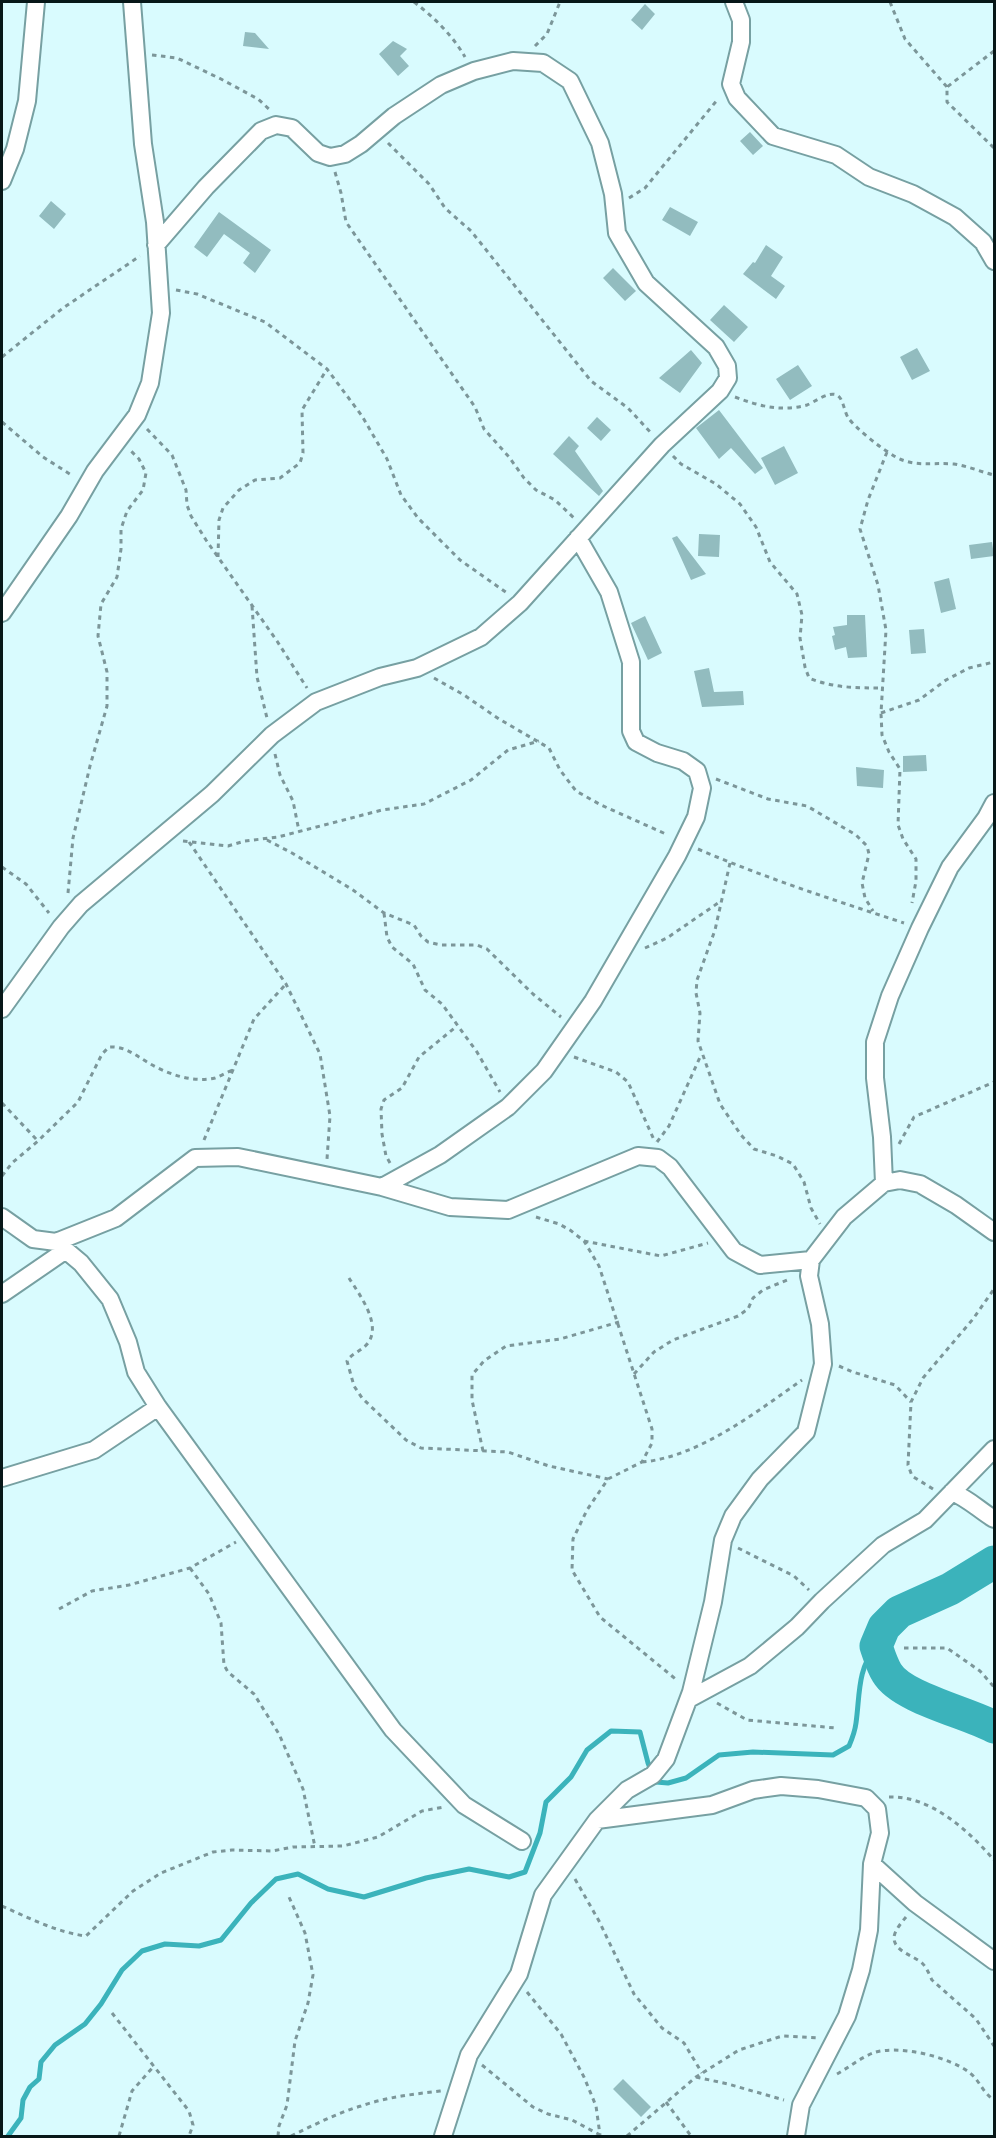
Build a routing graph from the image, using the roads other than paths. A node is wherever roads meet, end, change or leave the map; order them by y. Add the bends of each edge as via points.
1 (36, 2) edge
2 (132, 2) edge
3 (734, 2) edge
4 (2, 181) edge
5 (156, 245) junction
6 (994, 261) edge
7 (583, 534) junction
8 (2, 613) edge
9 (994, 803) edge
10 (2, 1010) edge
11 (884, 1177) junction
12 (382, 1187) junction
13 (2, 1216) edge
14 (994, 1232) edge
15 (61, 1246) junction
16 (809, 1268) junction
17 (2, 1294) edge
18 (158, 1407) junction
19 (994, 1449) edge
20 (2, 1478) edge
21 (950, 1494) junction
22 (994, 1519) edge
23 (693, 1695) junction
24 (597, 1820) junction
25 (522, 1841) dead end
26 (872, 1864) junction
27 (994, 1961) edge
28 (443, 2136) edge
29 (796, 2136) edge

1 - 4 street via 27,101
2 - 5 street via 143,144
3 - 6 street via 741,20 741,42 732,84 737,98 773,136 836,155 869,177 913,194 947,213 983,242
5 - 7 street via 261,131 276,125 292,128 318,153 330,157 345,154 441,85 474,71 513,61 543,63 570,81 600,143 617,232 646,283 716,347 727,366 728,378
5 - 8 street via 160,313 150,382 137,415
7 - 10 street via 520,603 481,637 417,669 380,677 316,702 272,735 212,794 81,904
7 - 12 street via 609,592 631,662 631,731 636,742 683,761 697,771 702,788 696,816 593,1001 544,1071 508,1107 440,1155
9 - 11 street via 950,867 890,996 875,1042 874,1078
11 - 14 street via 920,1184
11 - 16 street via 844,1217
12 - 15 street via 238,1158 195,1158 116,1218
12 - 16 street via 450,1207 508,1210 652,1150 670,1167 734,1251 760,1265
13 - 15 street via 33,1239
15 - 17 street
15 - 18 street via 81,1263 110,1299 136,1372
16 - 23 street via 823,1364 806,1432 760,1479 733,1516 723,1540
18 - 20 street via 94,1450
18 - 25 street via 393,1730 464,1805
19 - 21 street
21 - 22 street via 967,1498
21 - 23 street via 925,1520 882,1545 797,1628 750,1666
23 - 24 street via 666,1759 653,1775 627,1790
24 - 26 street via 712,1805 781,1786 818,1789 866,1798 877,1809 880,1833
24 - 28 street via 543,1895 519,1974 469,2055
26 - 27 street via 915,1903
26 - 29 street via 869,1930 847,2016 805,2097

